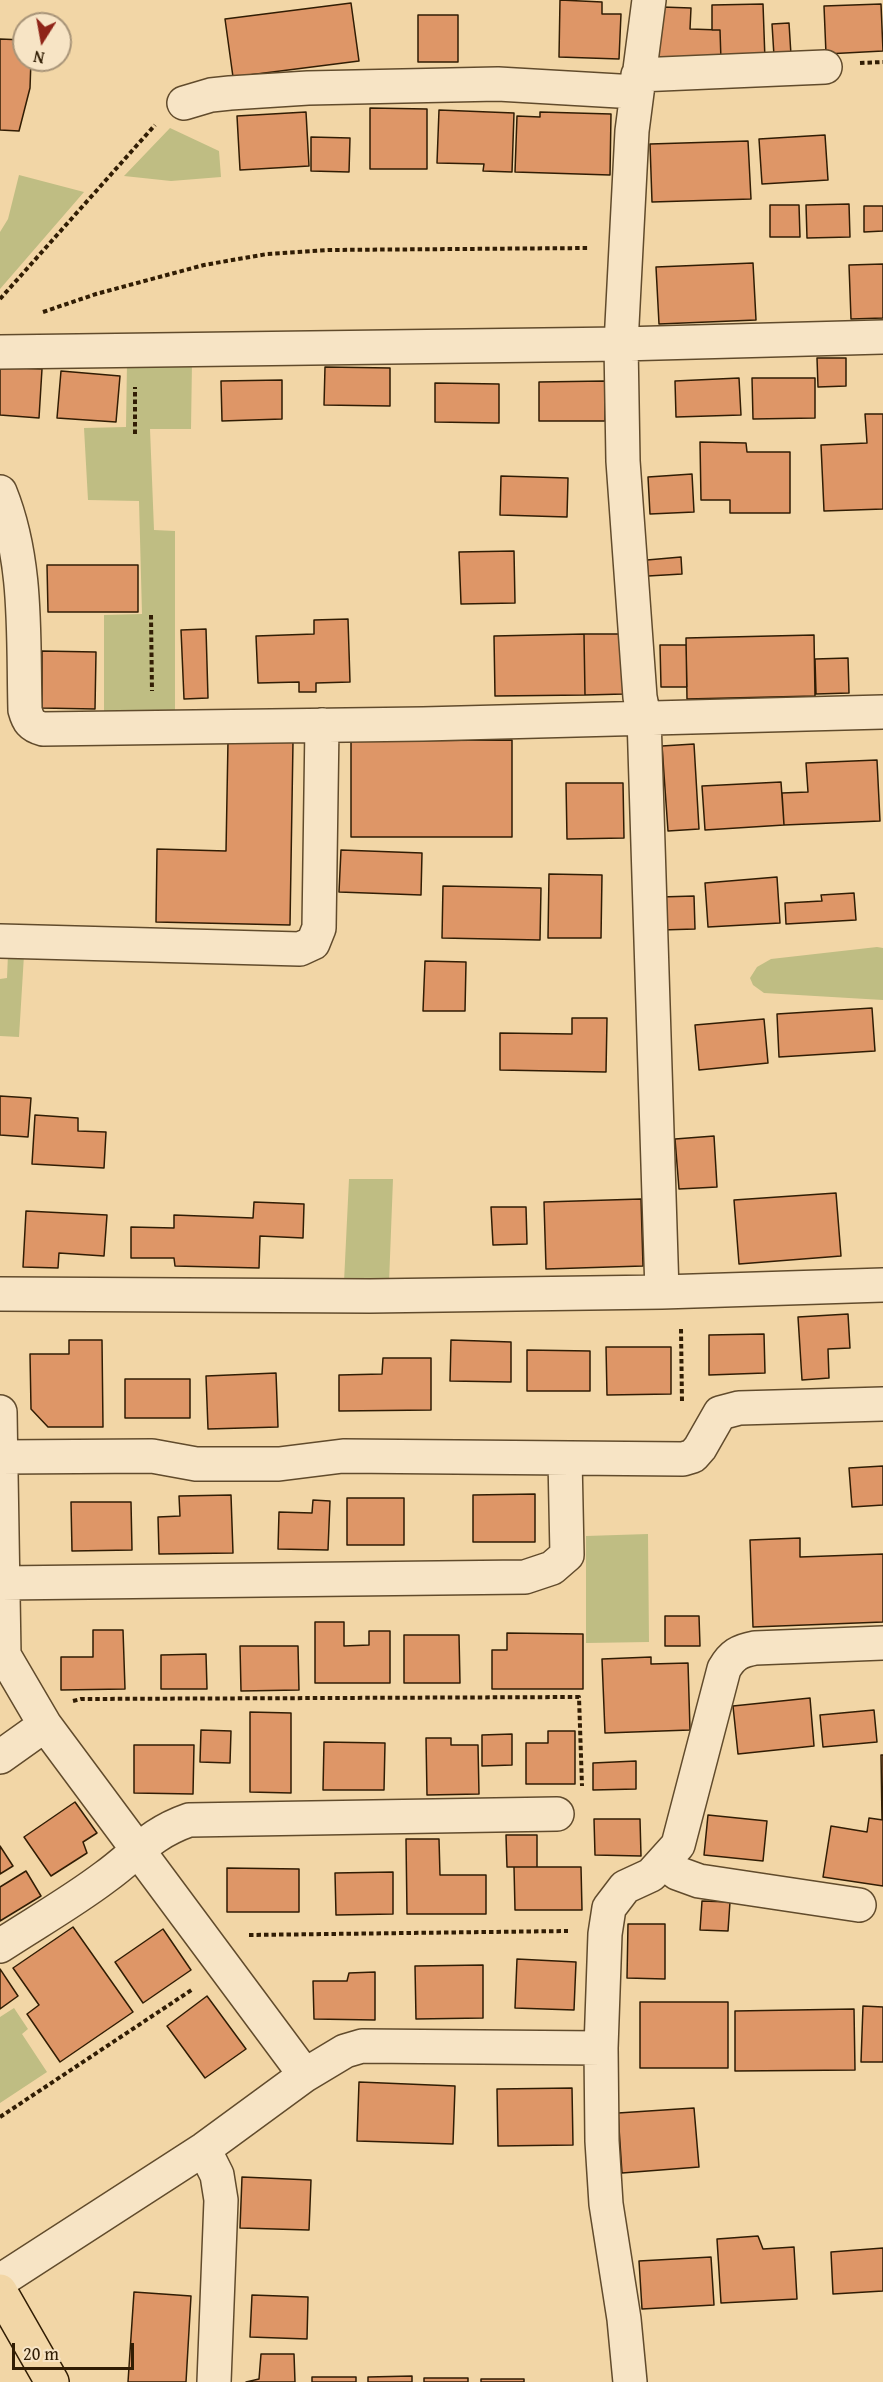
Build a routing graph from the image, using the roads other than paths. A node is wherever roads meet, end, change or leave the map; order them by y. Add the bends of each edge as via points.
1 (649, 0) edge
2 (825, 67) dead end
3 (637, 84) junction
4 (184, 103) road end
5 (883, 337) edge
6 (621, 344) junction
7 (0, 352) edge
8 (0, 492) edge
9 (883, 712) edge
10 (644, 717) junction
11 (322, 725) junction
12 (0, 941) edge
13 (883, 1285) edge
14 (662, 1292) junction
15 (0, 1294) edge
16 (883, 1404) edge
17 (0, 1412) edge
18 (1, 1457) edge
19 (565, 1458) junction
20 (2, 1583) junction
21 (883, 1643) edge
22 (45, 1725) junction
23 (0, 1756) edge
24 (557, 1814) road end
25 (138, 1848) junction
26 (664, 1863) junction
27 (859, 1905) dead end
28 (0, 1946) edge
29 (601, 2048) junction
30 (305, 2075) junction
31 (204, 2149) junction
32 (0, 2281) edge
33 (0, 2291) edge
34 (52, 2382) edge
35 (214, 2382) edge
36 (630, 2382) edge

1 - 3 street
2 - 3 street
3 - 4 street via 392,86 230,93
3 - 6 street
5 - 6 street
6 - 7 street
6 - 10 street via 622,461
8 - 11 street via 15,535 21,574 25,710 33,726 43,729
9 - 10 street
10 - 11 street
10 - 14 street
11 - 12 street via 319,928 314,943 300,948
13 - 14 street
14 - 15 street via 370,1296
16 - 19 street via 739,1408 720,1413 700,1448 683,1459
17 - 18 street
18 - 19 street via 152,1456 196,1464 268,1464 343,1456
18 - 20 street
19 - 20 street via 567,1555 552,1568 525,1577
20 - 22 street via 4,1655
21 - 26 street via 755,1648 730,1658 678,1845
22 - 23 street
22 - 25 street
24 - 25 street via 189,1820 163,1830
25 - 28 street via 106,1876
25 - 30 street
26 - 27 street via 676,1873 699,1881
26 - 29 street via 651,1875 626,1887 609,1908
29 - 30 street via 362,2046 345,2051
29 - 36 street via 606,2204
30 - 31 street
31 - 32 street
31 - 35 street via 218,2175 221,2200
33 - 34 main road

